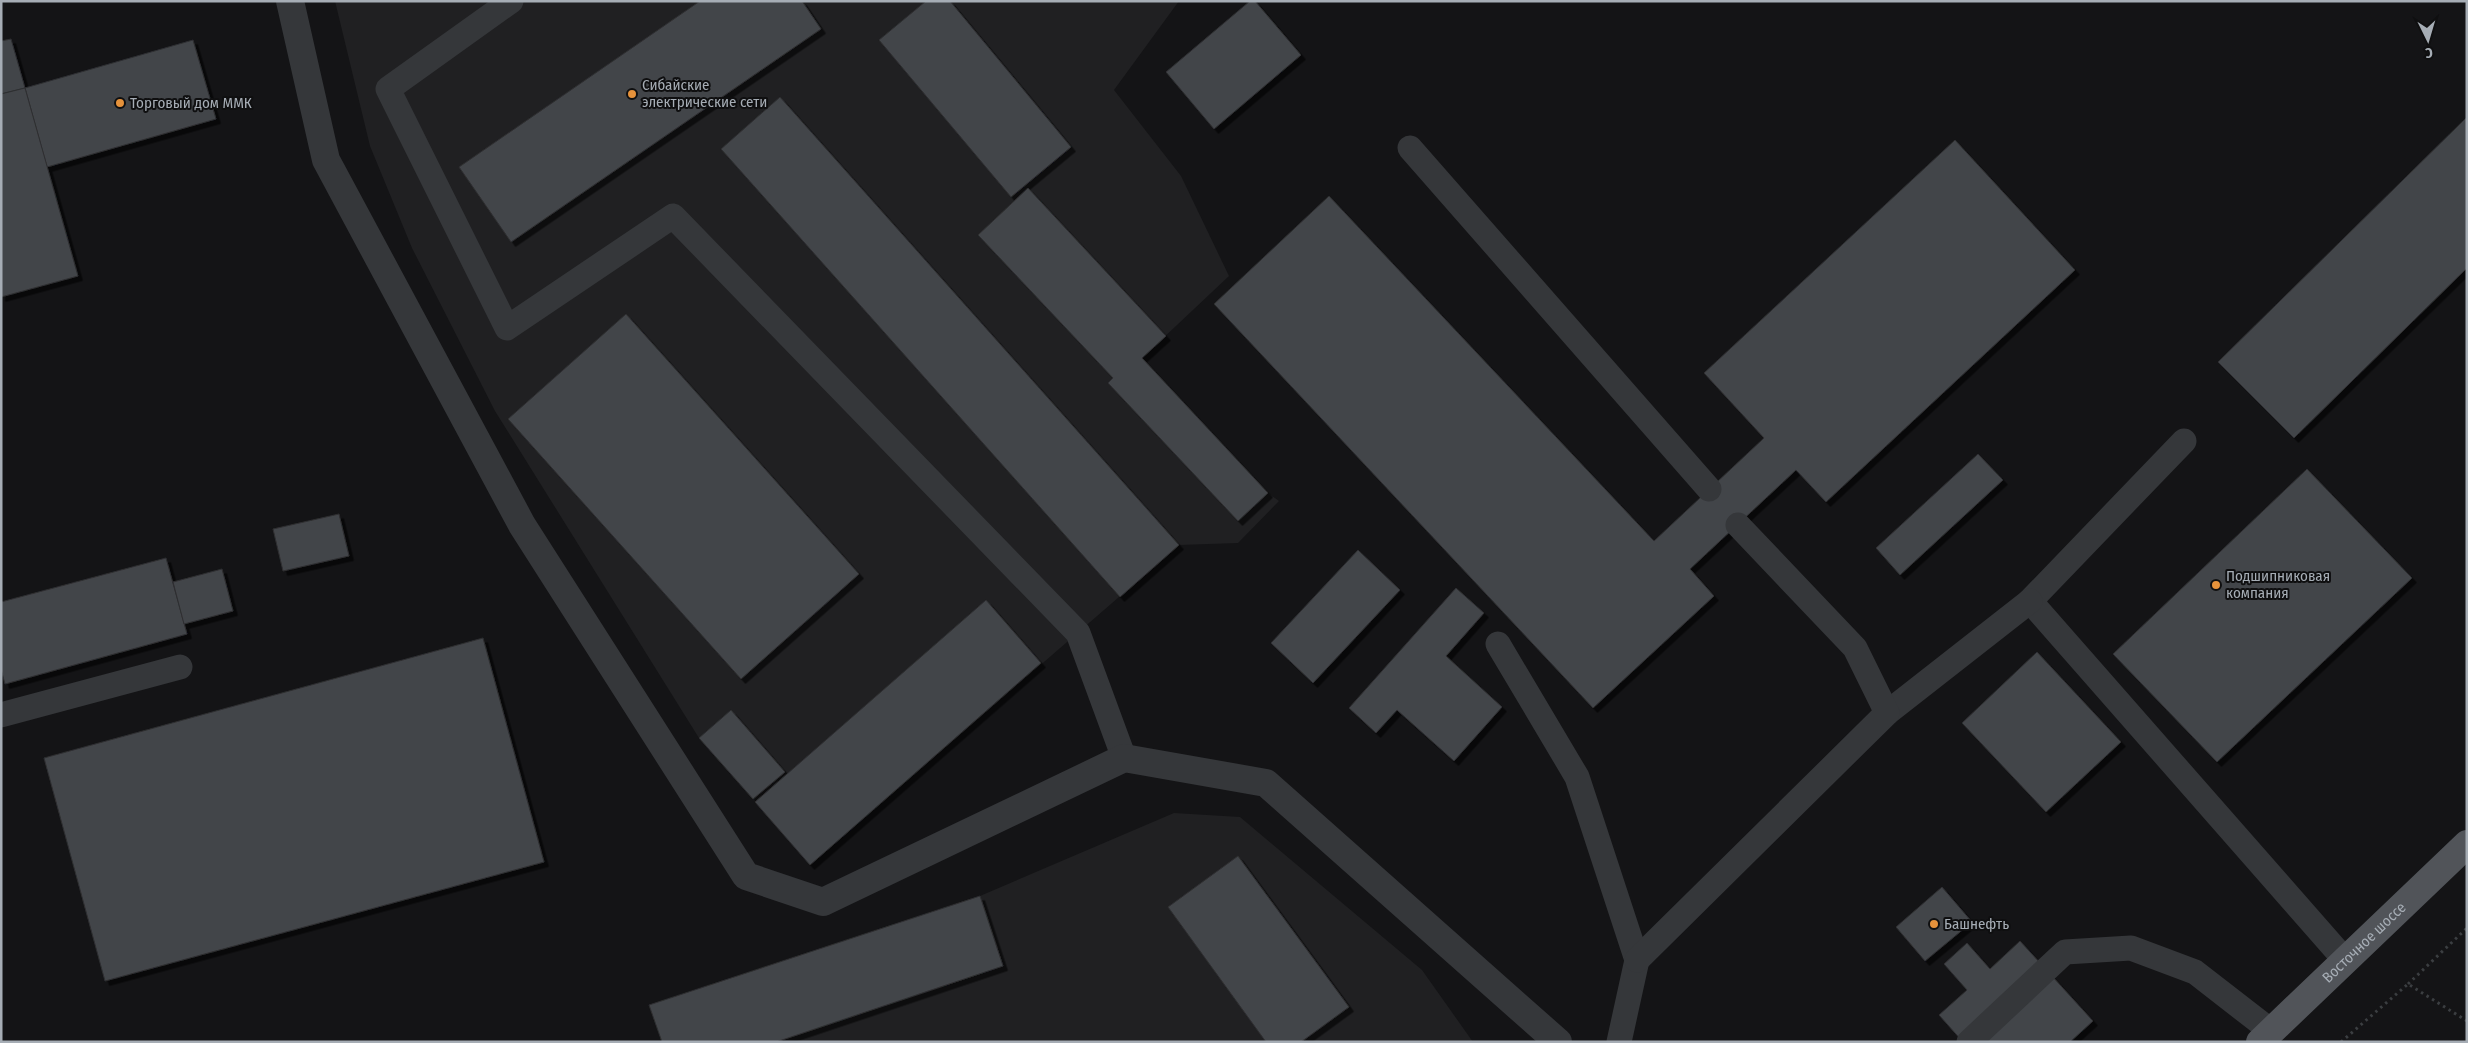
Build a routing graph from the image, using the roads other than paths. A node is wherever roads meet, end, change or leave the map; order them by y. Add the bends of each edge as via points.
1 (290, 1) edge
2 (511, 1) edge
3 (1410, 148) dead end
4 (2184, 441) dead end
5 (1709, 489) dead end
6 (1738, 525) dead end
7 (2030, 601) junction
8 (1498, 644) dead end
9 (180, 667) dead end
10 (1887, 713) junction
11 (1, 715) edge
12 (1124, 758) junction
13 (2467, 844) edge
14 (1637, 960) junction
15 (2345, 960) junction
16 (2265, 1036) edge
17 (1558, 1042) edge
18 (1619, 1042) edge
19 (1970, 1042) edge

1 - 12 street via 326,160 522,525 746,876 823,902
2 - 12 lane via 388,89 506,328 672,216 1078,633
3 - 5 lane
4 - 7 lane
6 - 10 lane via 1855,648
7 - 10 lane
7 - 15 lane
8 - 14 lane via 1578,777
9 - 11 lane
10 - 14 lane
12 - 17 street via 1266,784
13 - 15 main road, Восточное шоссе
14 - 18 lane
15 - 16 main road, Восточное шоссе
16 - 19 lane via 2195,972 2131,948 2066,952

